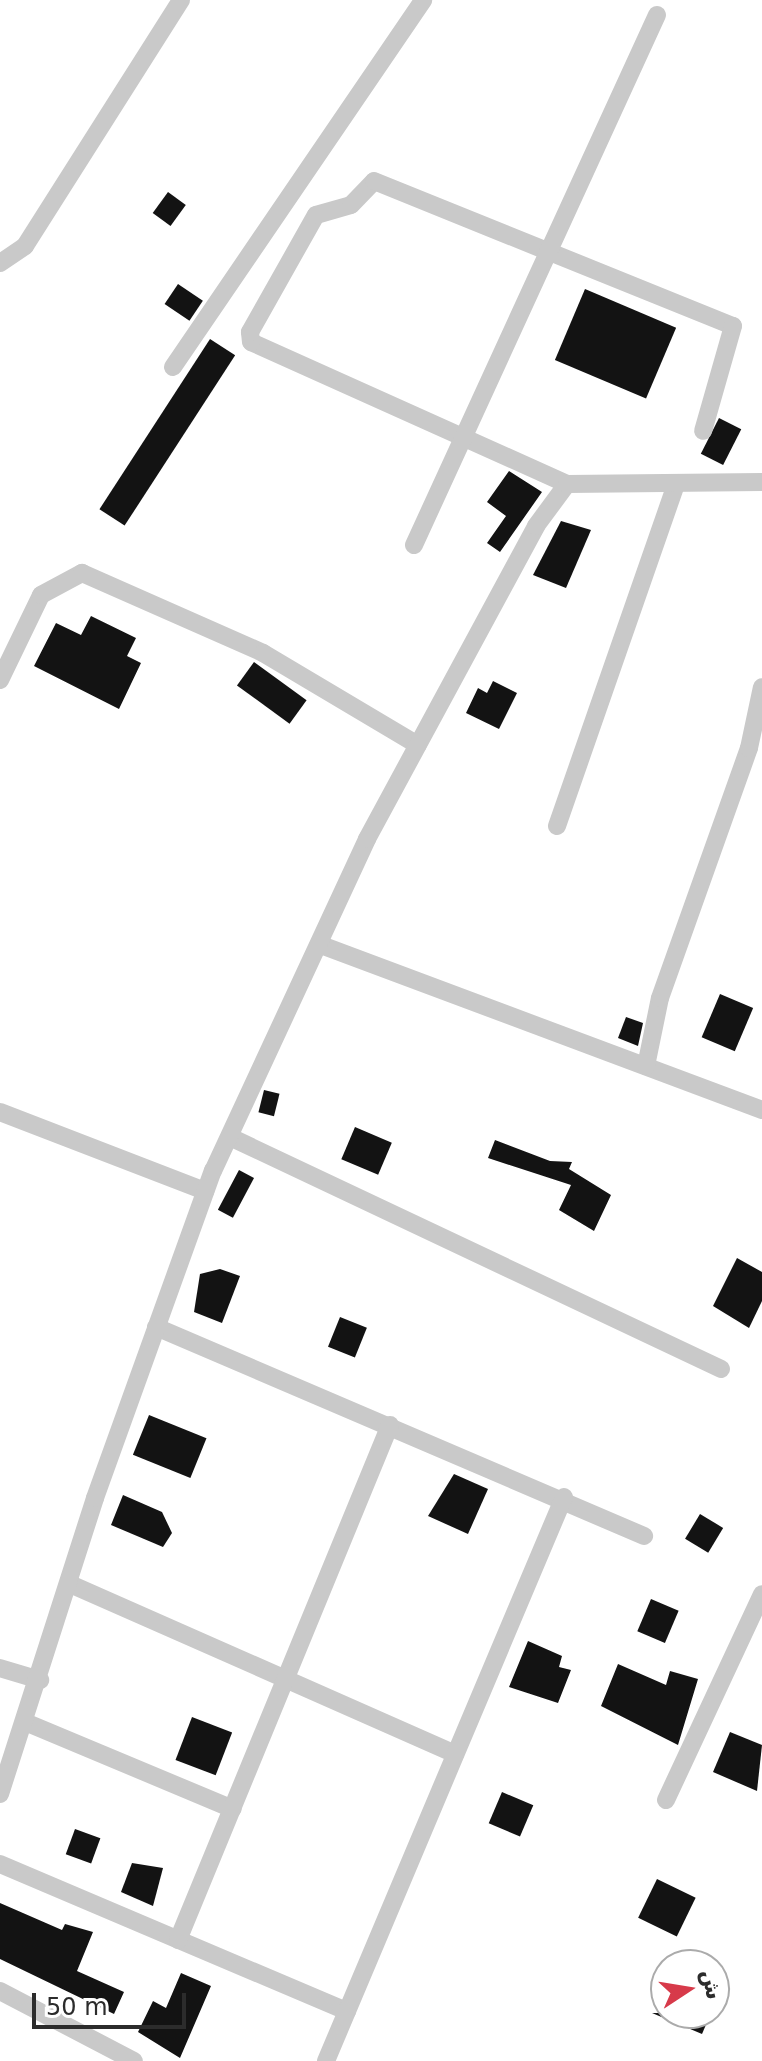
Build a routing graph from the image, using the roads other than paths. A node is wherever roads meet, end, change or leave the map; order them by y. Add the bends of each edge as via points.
1 (181, 0) edge
2 (423, 0) edge
3 (657, 15) dead end
4 (546, 248) junction
5 (0, 263) edge
6 (173, 367) dead end
7 (703, 431) dead end
8 (463, 434) junction
9 (762, 482) edge
10 (567, 484) junction
11 (676, 485) junction
12 (414, 545) dead end
13 (0, 680) edge
14 (762, 687) edge
15 (418, 745) junction
16 (557, 826) dead end
17 (321, 945) junction
18 (646, 1066) junction
19 (762, 1110) edge
20 (0, 1112) edge
21 (230, 1137) junction
22 (205, 1191) junction
23 (156, 1327) junction
24 (721, 1369) dead end
25 (390, 1425) junction
26 (564, 1497) junction
27 (644, 1536) dead end
28 (70, 1584) junction
29 (762, 1594) edge
30 (0, 1668) edge
31 (287, 1678) junction
32 (40, 1680) junction
33 (25, 1722) junction
34 (455, 1754) junction
35 (0, 1794) edge
36 (666, 1800) dead end
37 (233, 1809) junction
38 (0, 1864) edge
39 (178, 1940) junction
40 (0, 1991) edge
41 (347, 2011) junction
42 (126, 2059) edge
43 (326, 2061) edge

1 - 5 street via 25,246
2 - 6 street
3 - 4 street
4 - 7 street via 733,326
4 - 8 street
4 - 8 street via 374,181 351,205 316,215 250,332 258,348
8 - 10 street
8 - 12 street
9 - 11 street
10 - 11 street via 601,479
10 - 15 street via 536,526
11 - 16 street
13 - 15 street via 41,595 82,573 249,646
14 - 18 street via 749,748 660,998
15 - 17 street
17 - 18 street
17 - 21 street
18 - 19 street
20 - 22 street
21 - 22 street
21 - 24 street
22 - 23 street
23 - 25 street
23 - 28 street
25 - 26 street
25 - 31 street
26 - 27 street
26 - 34 street
28 - 31 street
28 - 32 street
29 - 36 street
30 - 32 street
31 - 34 street
31 - 37 street
32 - 33 street
33 - 35 street
33 - 37 street
34 - 41 street
37 - 39 street
38 - 39 street
39 - 41 street
40 - 42 street
41 - 43 street

